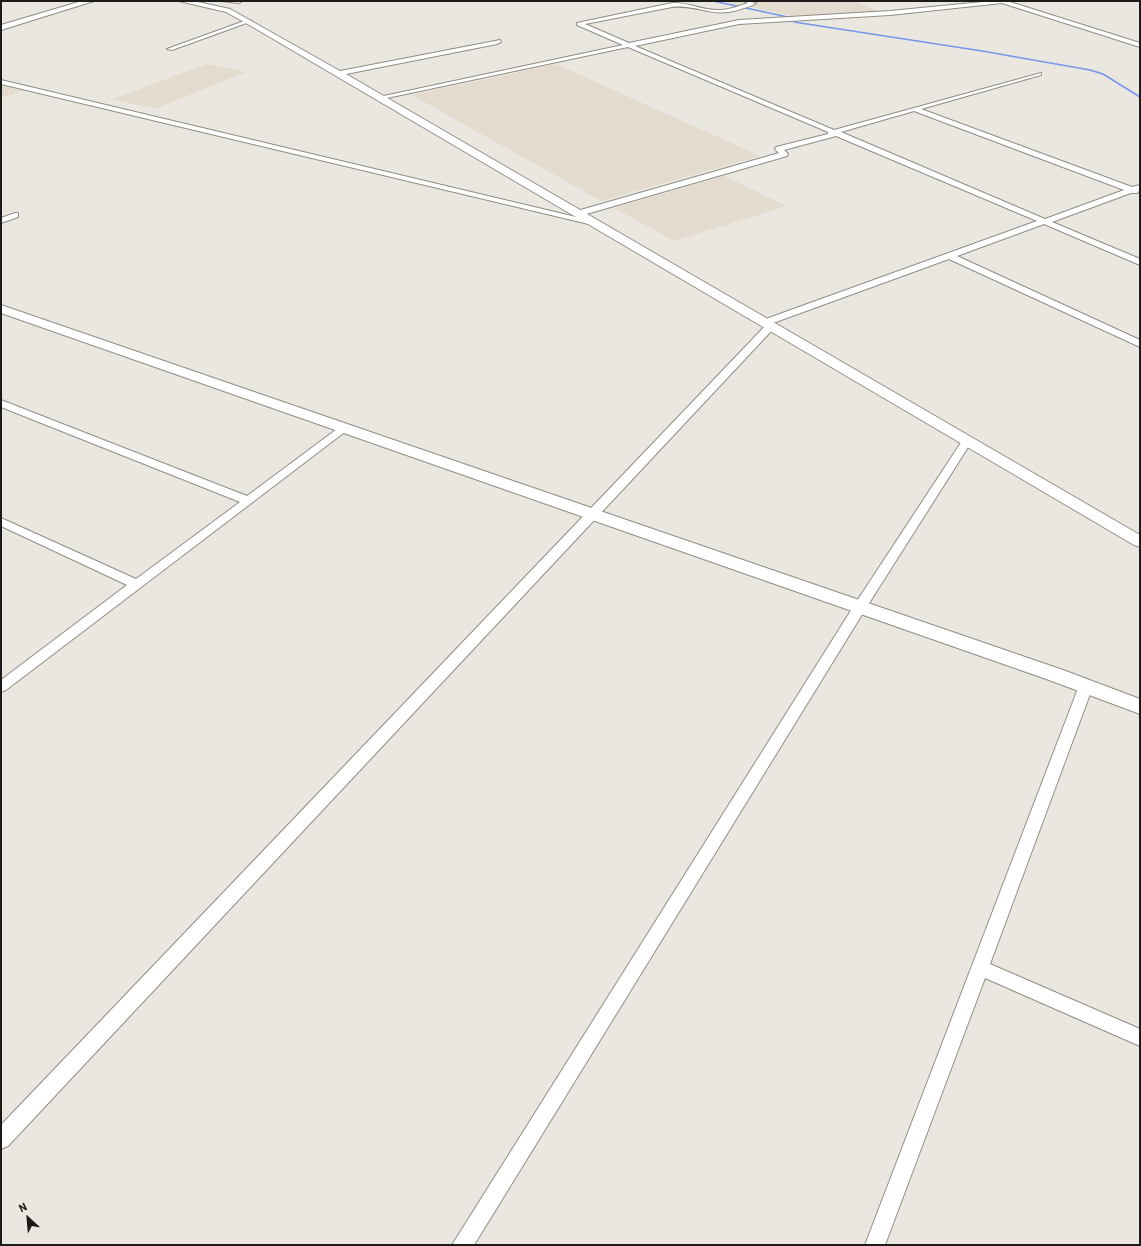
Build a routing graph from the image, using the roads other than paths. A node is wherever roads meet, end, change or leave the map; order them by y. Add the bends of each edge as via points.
1 (90, 1) edge
2 (182, 1) edge
3 (239, 1) edge
4 (747, 1) edge
5 (929, 1) edge
6 (1006, 2) edge
7 (226, 4) edge
8 (945, 8) junction
9 (248, 21) junction
10 (1, 28) edge
11 (497, 42) dead end
12 (1140, 45) edge
13 (626, 46) junction
14 (170, 49) dead end
15 (340, 73) junction
16 (1039, 74) dead end
17 (1, 82) edge
18 (382, 97) junction
19 (914, 110) junction
20 (833, 133) junction
21 (1137, 190) edge
22 (580, 213) junction
23 (15, 215) dead end
24 (1, 221) edge
25 (1045, 222) junction
26 (597, 224) junction
27 (952, 256) junction
28 (1140, 262) edge
29 (1, 309) edge
30 (769, 324) junction
31 (1140, 344) edge
32 (1, 403) edge
33 (345, 428) junction
34 (967, 441) junction
35 (248, 501) junction
36 (593, 514) junction
37 (1, 522) edge
38 (1140, 542) edge
39 (137, 585) junction
40 (860, 607) junction
41 (1086, 686) junction
42 (1, 687) edge
43 (1140, 706) edge
44 (979, 967) junction
45 (1140, 1038) edge
46 (1, 1139) edge
47 (462, 1245) edge
48 (875, 1245) edge

1 - 10 main road
2 - 7 street
3 - 7 street
4 - 13 street via 754,3 730,11 718,12 681,4 579,24
5 - 8 street
6 - 8 street
6 - 12 street
7 - 9 street
8 - 13 street via 739,22
9 - 14 street
9 - 15 street
11 - 15 street
13 - 18 street
13 - 20 street
15 - 18 street
16 - 19 street
17 - 26 street
18 - 22 street
19 - 20 street
19 - 21 street
20 - 22 street via 779,149 784,154
20 - 25 street
21 - 25 street
22 - 26 street
23 - 24 street
25 - 27 street
25 - 28 street
26 - 30 street
27 - 30 street
27 - 31 street
29 - 33 main road
30 - 34 street
30 - 36 street
32 - 35 street
33 - 35 street
33 - 36 main road
34 - 38 street
34 - 40 street
35 - 39 street
36 - 40 main road
36 - 46 street
37 - 39 street
39 - 42 street
40 - 41 main road
40 - 47 street
41 - 43 main road
41 - 44 street
44 - 45 street
44 - 48 street

